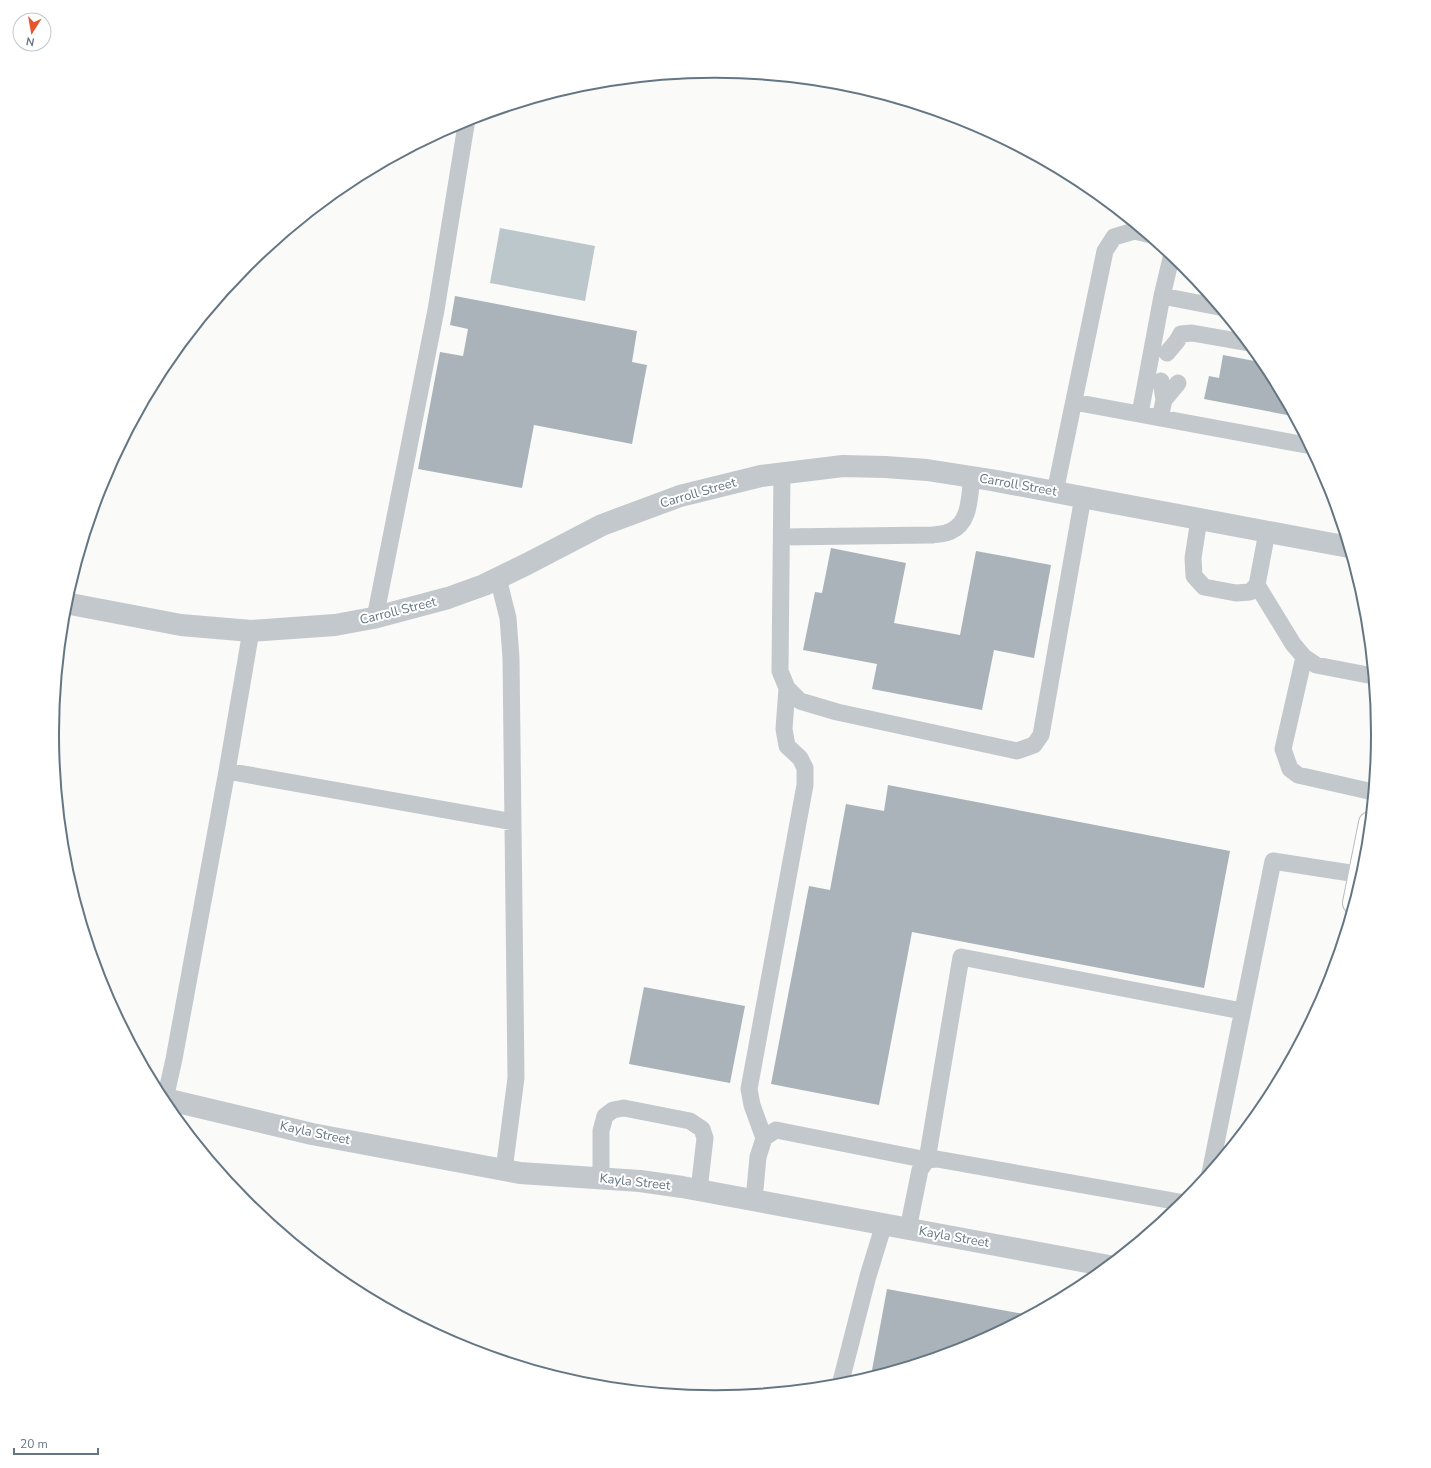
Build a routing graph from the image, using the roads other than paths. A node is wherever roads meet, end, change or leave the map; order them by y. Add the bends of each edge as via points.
1 (467, 126) edge
2 (1138, 232) edge
3 (1170, 261) edge
4 (1162, 296) junction
5 (1213, 306) edge
6 (1241, 342) edge
7 (1176, 350) dead end
8 (1161, 381) dead end
9 (1178, 383) dead end
10 (1164, 400) junction
11 (1074, 402) junction
12 (1140, 414) junction
13 (1160, 418) junction
14 (1304, 445) edge
15 (782, 473) junction
16 (972, 477) junction
17 (1055, 492) junction
18 (1083, 497) junction
19 (1199, 519) junction
20 (1267, 532) junction
21 (782, 536) junction
22 (1344, 546) edge
23 (498, 578) junction
24 (1257, 586) junction
25 (72, 604) edge
26 (375, 618) junction
27 (251, 630) junction
28 (1304, 657) junction
29 (1369, 675) edge
30 (787, 688) junction
31 (227, 771) junction
32 (1369, 791) edge
33 (513, 822) junction
34 (1356, 874) edge
35 (1242, 1011) junction
36 (165, 1091) edge
37 (171, 1100) edge
38 (764, 1138) junction
39 (927, 1160) junction
40 (1212, 1163) edge
41 (504, 1170) junction
42 (601, 1178) junction
43 (699, 1190) junction
44 (754, 1200) junction
45 (1176, 1201) edge
46 (884, 1224) junction
47 (908, 1229) junction
48 (1102, 1265) edge
49 (842, 1378) edge

1 - 26 lane via 436,310
2 - 11 lane via 1114,237 1105,252
3 - 4 lane
4 - 5 lane
4 - 12 lane
6 - 7 lane via 1192,333 1181,334
8 - 10 lane
9 - 10 lane
10 - 13 lane
11 - 12 lane
11 - 17 lane
12 - 13 lane
13 - 14 lane
15 - 16 street, Carroll Street via 843,466 927,470
15 - 21 lane
15 - 23 street, Carroll Street via 680,496 602,525
16 - 17 street, Carroll Street
16 - 21 lane via 966,517 960,526 950,532 932,535
17 - 18 street, Carroll Street
18 - 19 street, Carroll Street
18 - 30 lane via 1041,735 1034,745 1017,751 837,712 800,701
19 - 20 street, Carroll Street
19 - 24 lane via 1193,558 1194,576 1204,587 1236,593 1250,592
20 - 22 street, Carroll Street
20 - 24 lane
21 - 30 lane via 780,670
23 - 26 street, Carroll Street via 448,598
23 - 33 lane via 508,618 511,658
24 - 28 lane
25 - 27 street, Carroll Street via 181,625
26 - 27 street, Carroll Street via 335,625
27 - 31 lane
28 - 29 lane via 1316,665
28 - 32 lane via 1283,749 1290,769 1298,775
30 - 38 lane via 784,729 788,746 800,758 805,768 805,785 749,1089
31 - 33 lane
31 - 36 lane via 174,1059
33 - 41 lane via 516,1078
34 - 35 lane via 1273,861
35 - 39 lane via 961,957
35 - 40 lane
37 - 41 street, Kayla Street via 312,1134
38 - 39 lane via 776,1130
38 - 44 lane via 758,1157
39 - 45 lane via 937,1158
39 - 47 lane via 920,1170
41 - 42 street, Kayla Street
42 - 43 street, Kayla Street
42 - 43 lane via 601,1131 605,1116 613,1110 624,1108 690,1121 702,1129 705,1138
43 - 44 street, Kayla Street
44 - 46 street, Kayla Street
46 - 47 street, Kayla Street
46 - 49 lane
47 - 48 street, Kayla Street

